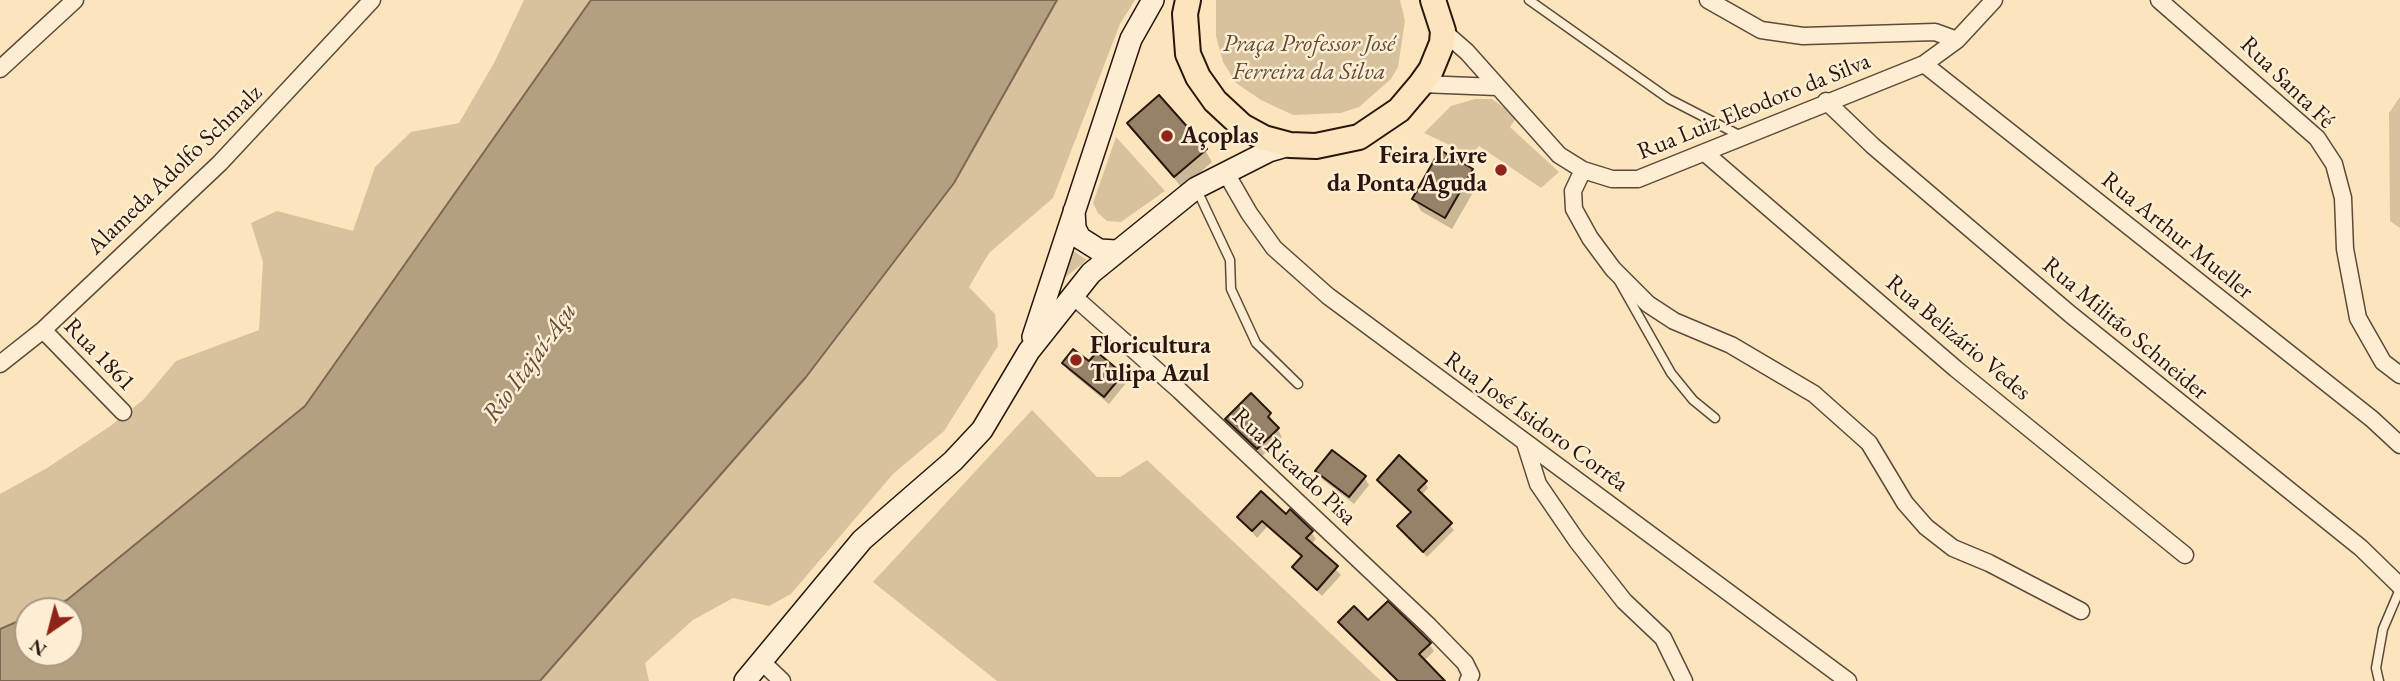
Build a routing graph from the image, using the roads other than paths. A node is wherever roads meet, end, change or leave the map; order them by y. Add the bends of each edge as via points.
1 (75, 0) edge
2 (372, 0) edge
3 (1153, 0) edge
4 (1188, 0) edge
5 (1433, 0) edge
6 (1450, 0) edge
7 (1529, 0) edge
8 (1708, 0) edge
9 (1994, 0) edge
10 (2160, 0) edge
11 (1443, 31) junction
12 (1957, 40) junction
13 (1924, 64) junction
14 (0, 69) edge
15 (1421, 84) junction
16 (1497, 87) junction
17 (1826, 101) junction
18 (1744, 137) junction
19 (1290, 145) junction
20 (1705, 153) junction
21 (1583, 170) junction
22 (1226, 173) junction
23 (1196, 188) junction
24 (1074, 203) junction
25 (1115, 251) junction
26 (1613, 269) junction
27 (1072, 295) junction
28 (43, 330) junction
29 (1029, 351) junction
30 (0, 364) edge
31 (2400, 375) edge
32 (1298, 384) dead end
33 (123, 412) dead end
34 (1715, 418) dead end
35 (1525, 443) junction
36 (2400, 445) edge
37 (2185, 555) dead end
38 (2400, 587) edge
39 (2081, 611) dead end
40 (761, 662) junction
41 (745, 681) edge
42 (782, 681) edge
43 (1468, 681) edge
44 (1684, 681) edge
45 (1848, 681) edge
46 (2379, 681) edge

1 - 14 street
2 - 28 street, Alameda Adolfo Schmalz via 220,163
3 - 24 main road via 1131,39
4 - 19 main road via 1186,42 1198,78 1242,126
5 - 11 main road
6 - 11 main road
7 - 18 lane via 1669,99
8 - 12 street via 1761,30 1803,36 1935,32
9 - 12 street, Rua Luiz Eleodoro da Silva
10 - 31 street, Rua Santa Fé via 2317,138 2334,164 2343,198 2345,249 2358,318 2383,362
11 - 15 main road via 1437,59
11 - 16 street, Rua Luiz Eleodoro da Silva
12 - 13 street, Rua Luiz Eleodoro da Silva
13 - 17 street, Rua Luiz Eleodoro da Silva
13 - 36 street, Rua Arthur Mueller
15 - 16 street
15 - 19 main road via 1399,110 1359,137 1316,146
16 - 21 street, Rua Luiz Eleodoro da Silva via 1559,155
17 - 18 street, Rua Luiz Eleodoro da Silva
17 - 38 street, Rua Militão Schneider via 1872,146 2070,314 2361,548
18 - 20 street, Rua Luiz Eleodoro da Silva
19 - 22 main road
20 - 21 street, Rua Luiz Eleodoro da Silva via 1638,179 1612,179
20 - 37 street, Rua Belizário Vedes via 1956,369
21 - 26 street via 1573,191 1574,209
22 - 23 main road
22 - 35 street, Rua José Isidoro Corrêa via 1274,248 1328,296
23 - 25 main road
23 - 32 lane via 1230,260 1231,289 1256,344
24 - 25 main road via 1080,238 1099,250
24 - 29 main road
25 - 27 main road
26 - 34 lane via 1671,373
26 - 39 street via 1648,304 1674,321 1731,345 1814,394 1869,443 1905,503 1953,548
27 - 29 main road
27 - 43 street, Rua Ricardo Pisa via 1429,626 1465,663 1471,675
28 - 30 street, Alameda Adolfo Schmalz
28 - 33 street, Rua 1861
29 - 40 main road via 982,430 862,540
35 - 44 street via 1538,484 1624,601 1663,638
35 - 45 street, Rua José Isidoro Corrêa
38 - 46 lane via 2383,629 2376,668
40 - 41 main road
40 - 42 street

